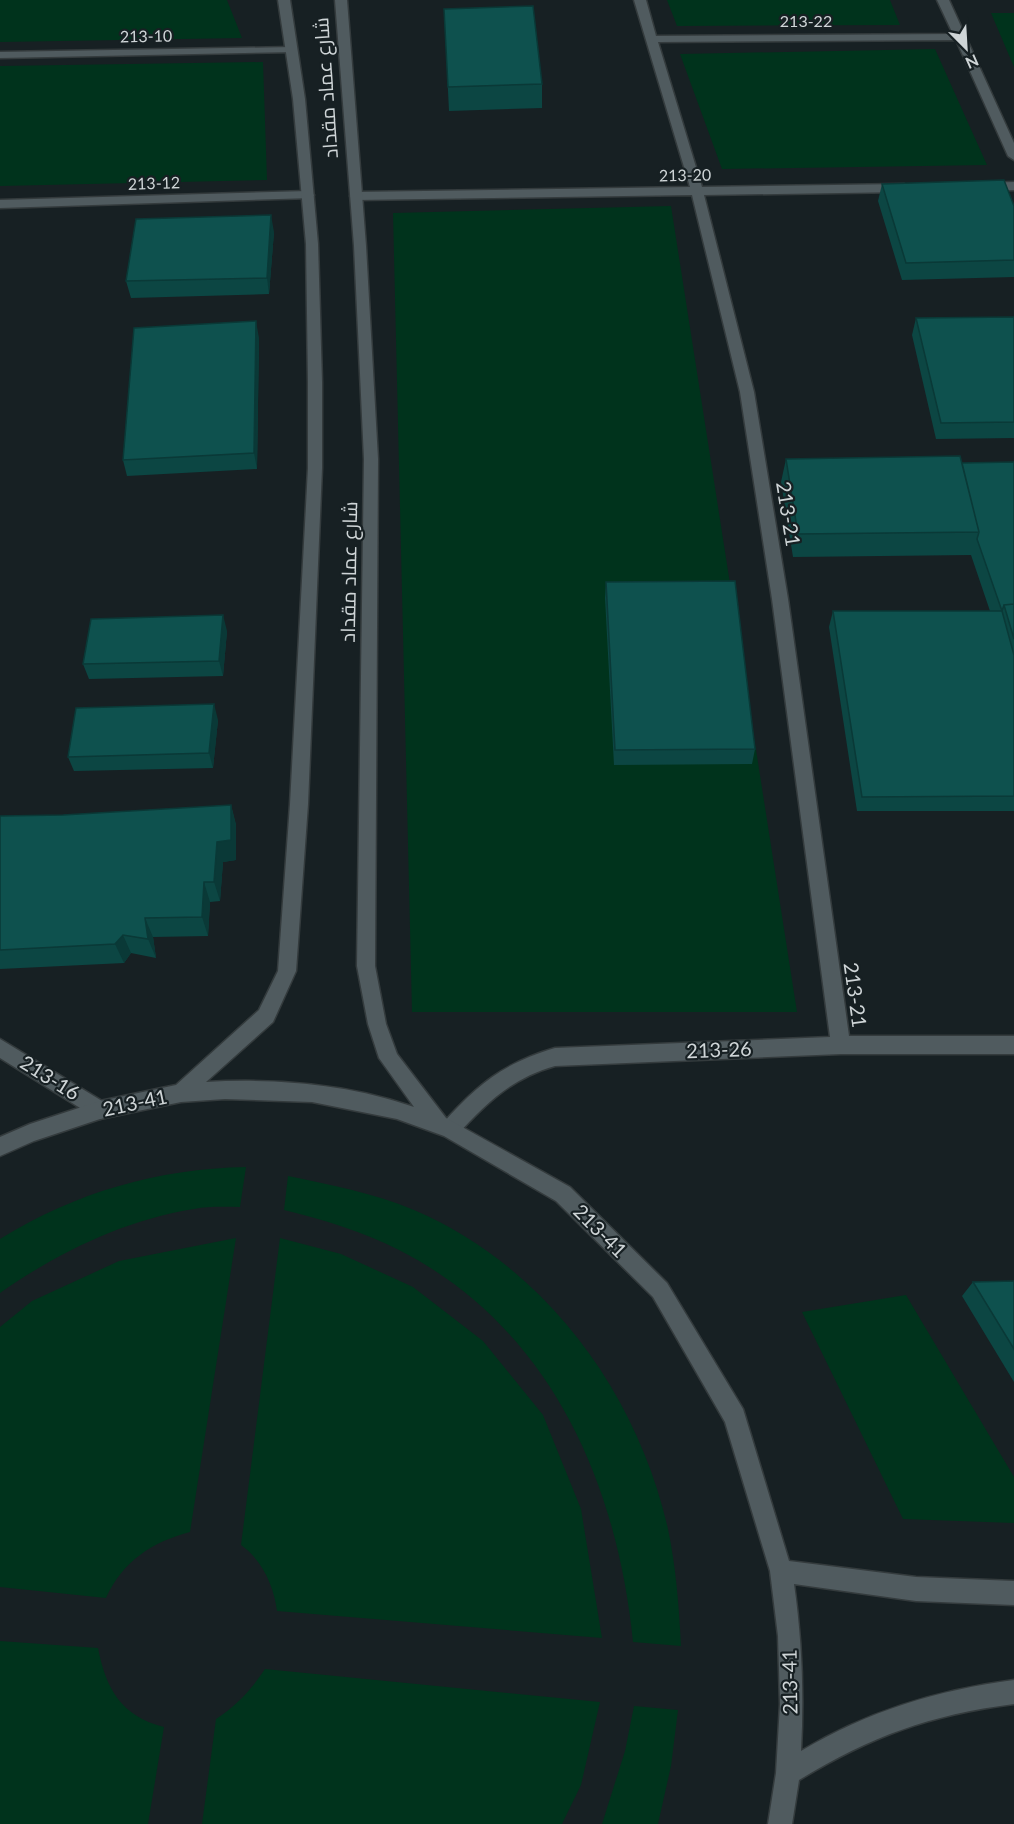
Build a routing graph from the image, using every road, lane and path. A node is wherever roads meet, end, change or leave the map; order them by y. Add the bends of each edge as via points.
1 (284, 0) edge
2 (340, 0) edge
3 (640, 0) edge
4 (943, 0) edge
5 (959, 37) junction
6 (654, 39) junction
7 (292, 50) junction
8 (0, 55) edge
9 (1014, 156) edge
10 (1014, 186) edge
11 (967, 187) edge
12 (920, 188) edge
13 (697, 191) junction
14 (308, 195) junction
15 (356, 196) junction
16 (0, 204) edge
17 (841, 1045) junction
18 (1014, 1045) edge
19 (0, 1048) edge
20 (181, 1093) junction
21 (100, 1110) junction
22 (445, 1127) junction
23 (0, 1147) edge
24 (781, 1571) junction
25 (1014, 1593) edge
26 (1014, 1692) edge
27 (788, 1773) junction
28 (780, 1824) edge

1 - 7 street, شارع عماد مقداد
2 - 15 street, شارع عماد مقداد
3 - 6 street, 213-21
4 - 5 street
5 - 6 street, 213-22
5 - 9 street
6 - 13 street, 213-21
7 - 8 street, 213-10
7 - 14 street, شارع عماد مقداد
10 - 11 street
12 - 13 street, 213-20
13 - 15 street, 213-20
13 - 17 street, 213-21 via 747,392 780,599
14 - 16 street, 213-12
14 - 20 street, شارع عماد مقداد via 315,468 287,971 267,1016
15 - 22 street, شارع عماد مقداد via 371,459 366,966 377,1024 389,1058
17 - 18 street, 213-26
17 - 22 street, 213-26 via 555,1057 532,1063 492,1084
19 - 21 street, 213-16
20 - 21 street, 213-41
20 - 22 street, 213-41 via 312,1093 398,1110
21 - 23 street, 213-41
22 - 24 street, 213-41 via 562,1194 660,1290 735,1417
24 - 25 street via 916,1589
24 - 27 street, 213-41 via 790,1636
26 - 27 street via 920,1708 840,1742
27 - 28 street, 213-41

